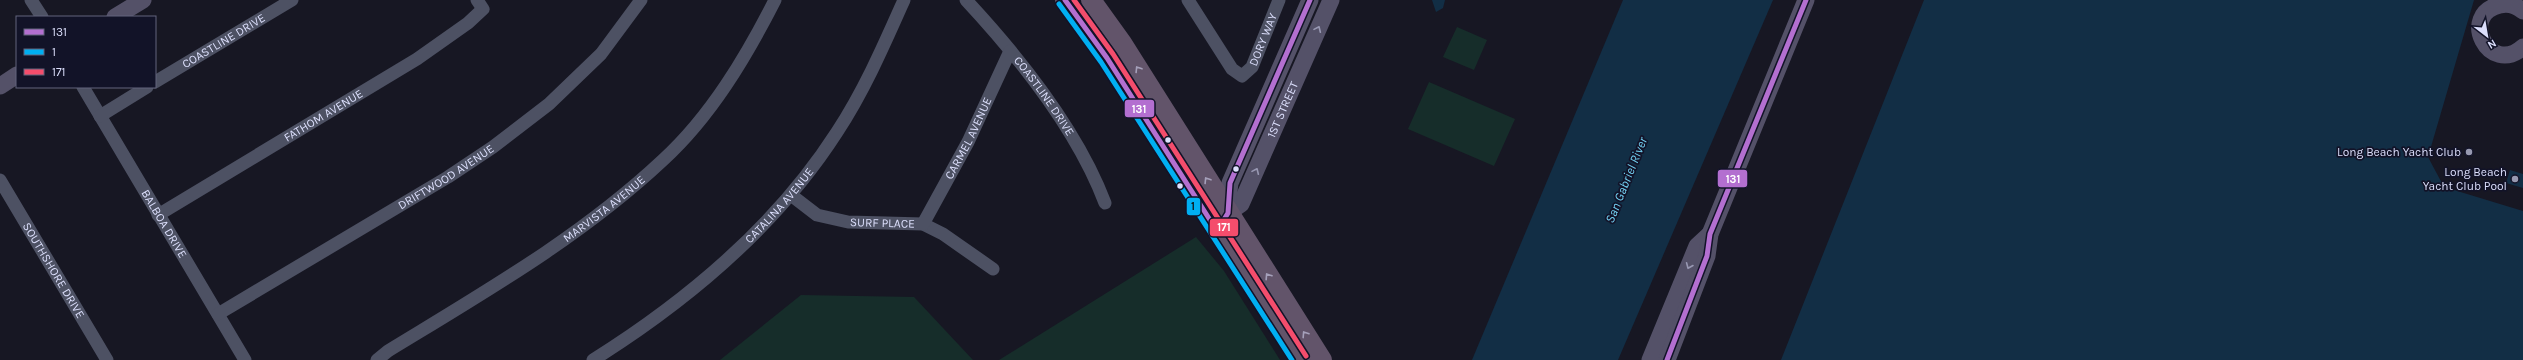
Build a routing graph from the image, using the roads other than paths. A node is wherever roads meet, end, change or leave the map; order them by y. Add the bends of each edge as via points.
1 (32, 0) edge
2 (143, 0) edge
3 (292, 0) edge
4 (641, 0) edge
5 (775, 0) edge
6 (904, 0) edge
7 (966, 0) edge
8 (1065, 0) edge
9 (1091, 0) edge
10 (1188, 0) edge
11 (1279, 0) edge
12 (1310, 0) edge
13 (1331, 0) edge
14 (1806, 0) edge
15 (480, 5) edge
16 (2488, 5) edge
17 (2523, 11) edge
18 (41, 16) edge
19 (117, 16) edge
20 (2523, 47) edge
21 (1010, 50) junction
22 (16, 77) edge
23 (156, 81) edge
24 (0, 86) edge
25 (84, 88) edge
26 (145, 88) edge
27 (100, 116) junction
28 (0, 180) edge
29 (791, 195) junction
30 (1105, 203) dead end
31 (1228, 213) junction
32 (158, 215) junction
33 (923, 224) junction
34 (1217, 231) junction
35 (1710, 234) junction
36 (992, 269) dead end
37 (218, 314) junction
38 (107, 360) edge
39 (245, 360) edge
40 (377, 360) edge
41 (593, 360) edge
42 (1300, 360) edge
43 (1322, 360) edge
44 (1650, 360) edge
45 (1667, 360) edge

1 - 18 street
2 - 19 main road
3 - 23 street, COASTLINE DRIVE
4 - 37 street, DRIFTWOOD AVENUE via 602,54 549,104 493,147 448,177
5 - 40 street, MARVISTA AVENUE via 751,46 707,110 664,160 536,260
6 - 29 street, CATALINA AVENUE via 867,79 838,132
7 - 21 street, COASTLINE DRIVE
8 - 34 highway via 1107,58
31 -> 9 highway via 1122,43
10 - 11 street, DORY WAY via 1232,69 1242,76 1252,67
12 - 31 main road, 1ST STREET via 1230,183
31 -> 13 main road, 1ST STREET via 1241,204
14 - 35 main road
15 - 32 street, FATHOM AVENUE via 468,23 417,59
16 - 17 main road via 2506,4
16 - 20 main road via 2480,27 2481,36 2487,47 2504,55
21 - 30 street, COASTLINE DRIVE via 1033,78 1066,128 1099,186
21 - 33 street, CARMEL AVENUE via 968,142
22 - 24 main road
25 - 27 street, BALBOA DRIVE
26 - 27 street
27 - 32 street, BALBOA DRIVE
28 - 38 street, SOUTHSHORE DRIVE
29 - 33 street, SURF PLACE via 817,215 848,222
29 - 41 street, CATALINA AVENUE via 730,258 660,313
31 - 34 main road, 1ST STREET
43 -> 31 highway
32 - 37 street, BALBOA DRIVE
33 - 36 street, SURF PLACE via 943,234
34 - 42 highway
35 -> 44 main road via 1697,246
35 - 45 main road via 1707,256
37 - 39 street, BALBOA DRIVE

